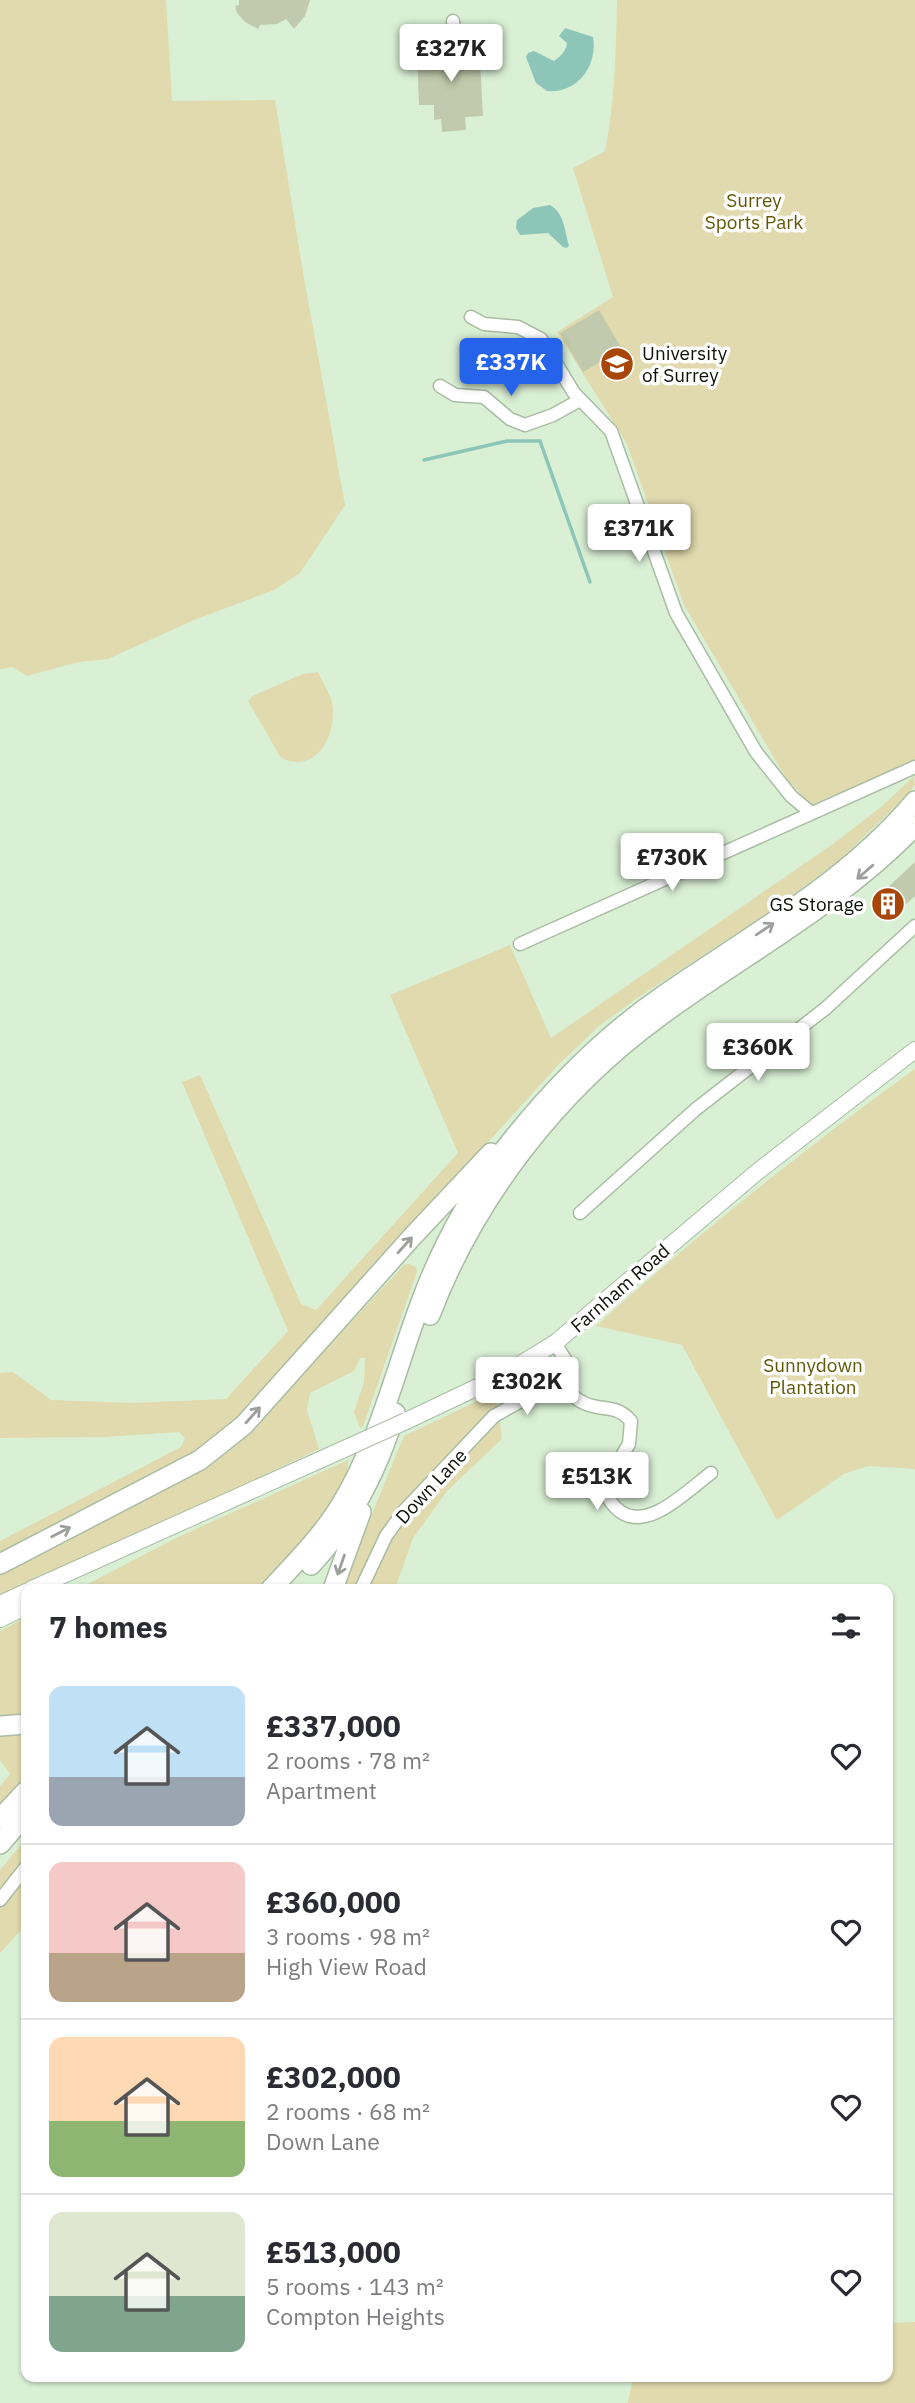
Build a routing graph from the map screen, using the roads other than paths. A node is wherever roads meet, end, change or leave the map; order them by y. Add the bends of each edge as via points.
1 (471, 317) dead end
2 (440, 386) dead end
3 (580, 400) junction
4 (915, 767) edge
5 (915, 801) edge
6 (810, 812) junction
7 (915, 826) edge
8 (915, 926) edge
9 (520, 944) dead end
10 (915, 1050) edge
11 (540, 1107) junction
12 (580, 1213) dead end
13 (555, 1343) junction
14 (557, 1381) junction
15 (382, 1455) junction
16 (710, 1473) dead end
17 (102, 1560) junction
18 (0, 1564) edge
19 (44, 1584) edge
20 (66, 1584) edge
21 (275, 1584) edge
22 (292, 1584) edge
23 (335, 1584) edge
24 (363, 1584) edge
25 (21, 1594) edge
26 (0, 1604) edge
27 (21, 1608) edge
28 (0, 1619) edge
29 (21, 1724) edge
30 (0, 1726) edge
31 (21, 1796) edge
32 (0, 1819) edge
33 (21, 1820) edge
34 (21, 1833) edge
35 (0, 1844) edge
36 (0, 1855) edge
37 (21, 1873) edge
38 (0, 1900) edge

1 - 3 street via 484,324 518,327 541,339
2 - 3 street via 455,395 484,397 510,419 525,425
3 - 6 street via 614,436 676,613 759,756
4 - 6 street
11 -> 5 highway via 608,1038 809,897 868,849
6 - 9 street
7 -> 15 highway via 820,909 635,1035 561,1104 494,1193 450,1269
8 - 12 street via 826,1008 696,1109
10 - 13 main road, Farnham Road via 757,1172
18 -> 11 highway via 200,1460 223,1443 463,1182
11 - 21 highway via 487,1175 438,1262 367,1452 342,1503
13 - 14 street via 566,1362
13 - 17 main road, Farnham Road, bridge via 501,1376
14 - 16 street via 586,1405 623,1412 631,1421 629,1444 604,1485 618,1511 629,1517 653,1515
14 - 24 street, Down Lane via 494,1416 416,1497 386,1536
15 - 22 highway via 341,1528
15 -> 23 highway
17 - 19 main road, Farnham Road
17 - 20 main road, Farnham Road
25 - 26 main road
27 - 28 main road
29 - 30 highway
31 - 32 highway
33 - 35 highway
34 - 36 highway
37 - 38 street

